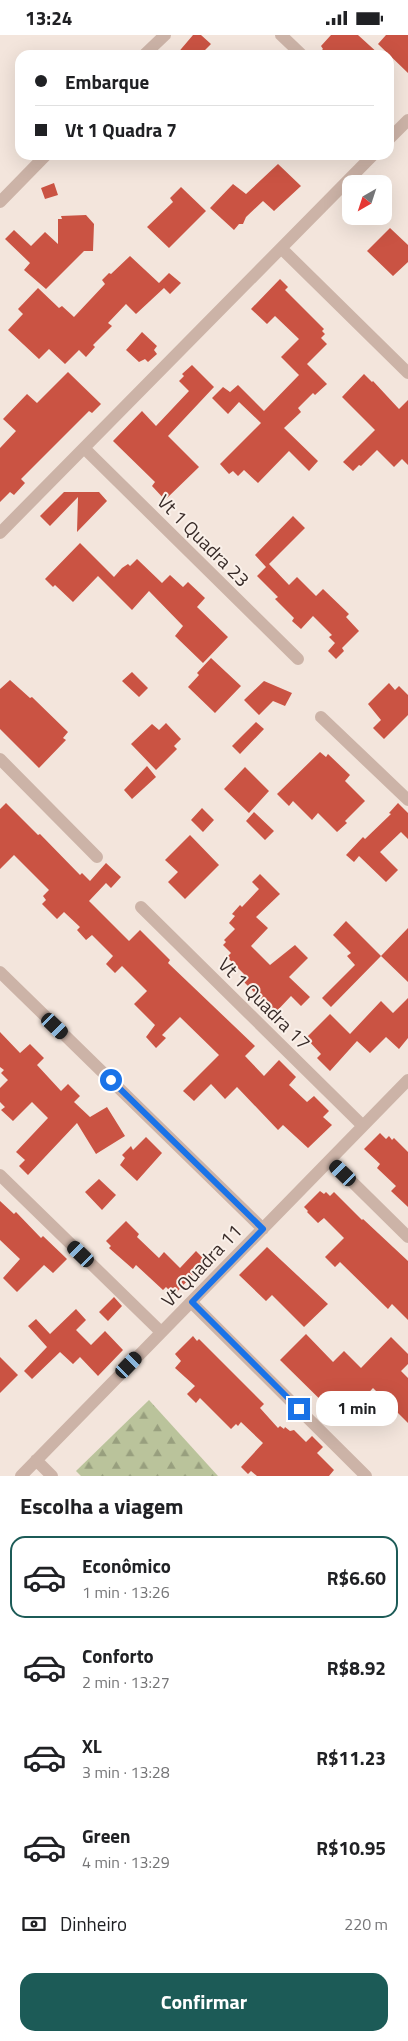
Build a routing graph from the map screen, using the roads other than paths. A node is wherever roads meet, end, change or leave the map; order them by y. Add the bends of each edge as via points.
1 (165, 35) edge
2 (281, 35) edge
3 (149, 50) edge
4 (297, 50) edge
5 (408, 120) edge
6 (394, 134) edge
7 (41, 160) edge
8 (368, 160) edge
9 (0, 202) edge
10 (282, 249) junction
11 (408, 373) edge
12 (84, 448) junction
13 (0, 533) edge
14 (298, 659) dead end
15 (321, 717) dead end
16 (0, 759) edge
17 (408, 800) edge
18 (97, 857) dead end
19 (140, 907) dead end
20 (0, 972) edge
21 (408, 1081) edge
22 (363, 1126) junction
23 (330, 1160) junction
24 (0, 1175) edge
25 (263, 1229) junction
26 (408, 1237) edge
27 (192, 1302) junction
28 (162, 1332) junction
29 (36, 1460) junction
30 (21, 1476) edge
31 (52, 1476) edge
32 (366, 1476) edge

1 - 3 street
2 - 4 street
5 - 6 street
7 - 9 street
8 - 10 street
10 - 11 street
10 - 12 street
12 - 13 street
12 - 14 street, Vt 1 Quadra 23
15 - 17 street
16 - 18 street
19 - 22 street, Vt 1 Quadra 17
20 - 25 street
21 - 22 street, Vt Quadra 11
22 - 23 street, Vt Quadra 11
23 - 25 street, Vt Quadra 11
23 - 26 street
24 - 28 street
25 - 27 street, Vt Quadra 11
27 - 28 street, Vt Quadra 11
27 - 32 street
28 - 29 street, Vt Quadra 11
29 - 30 street, Vt Quadra 11
29 - 31 street

